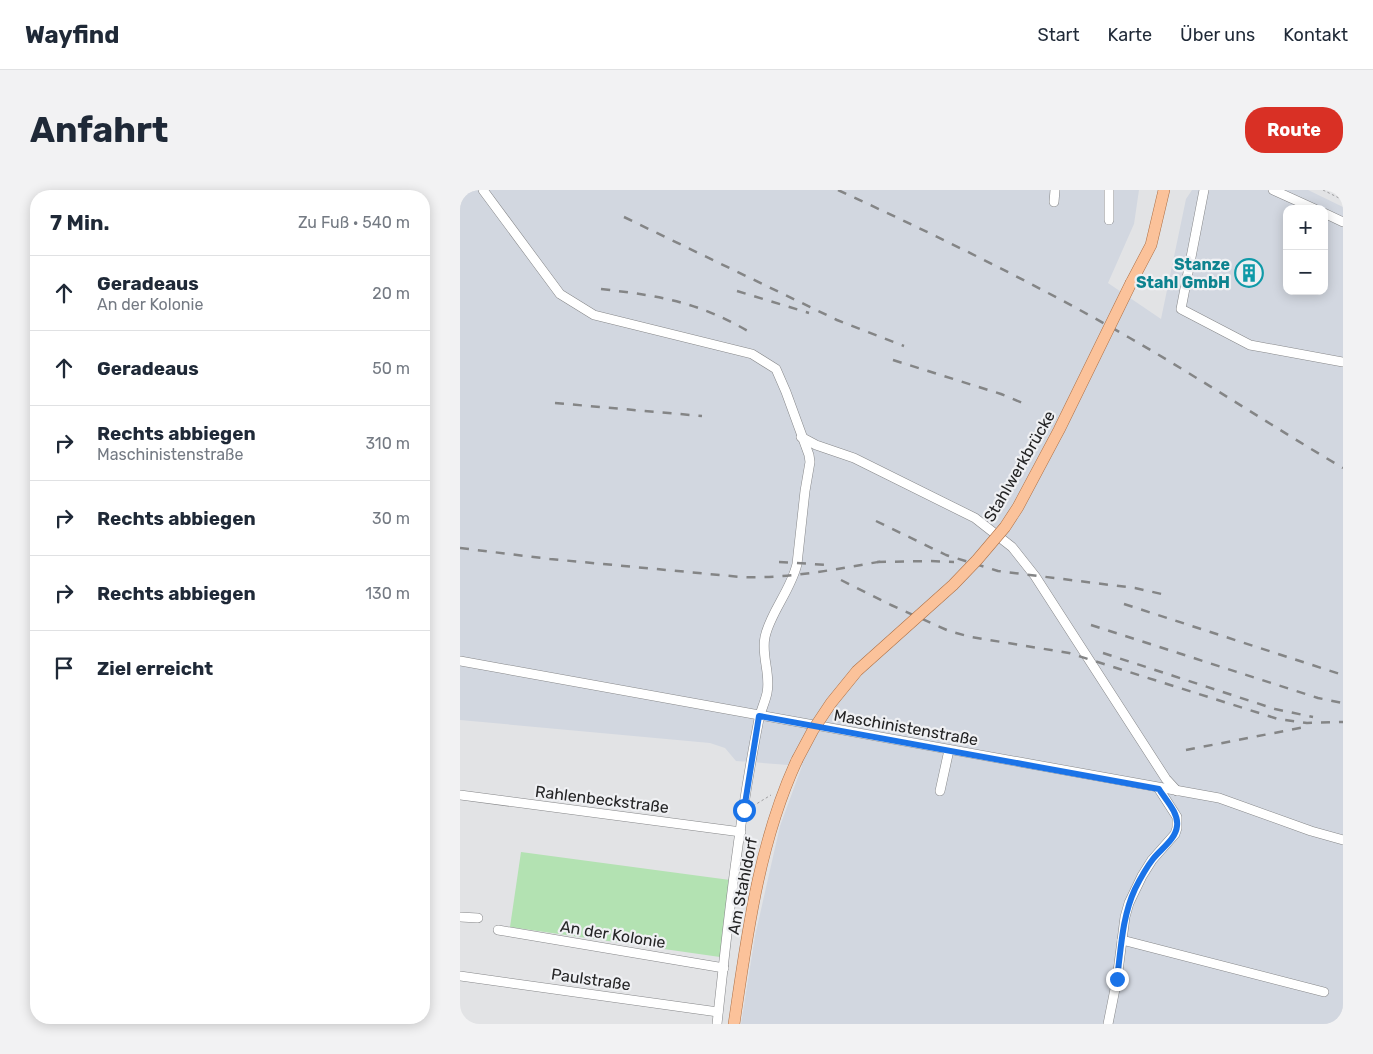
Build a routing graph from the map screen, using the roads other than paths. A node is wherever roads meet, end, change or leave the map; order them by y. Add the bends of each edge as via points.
1 (483, 190) edge
2 (1055, 190) edge
3 (1109, 190) edge
4 (1164, 190) edge
5 (1204, 190) edge
6 (1273, 190) edge
7 (1054, 202) dead end
8 (1306, 205) edge
9 (1328, 214) edge
10 (1342, 218) edge
11 (1109, 220) dead end
12 (1343, 362) edge
13 (802, 437) junction
14 (460, 661) edge
15 (759, 716) junction
16 (949, 750) junction
17 (797, 760) joint
18 (1159, 789) junction
19 (940, 791) dead end
20 (1177, 791) junction
21 (460, 795) edge
22 (741, 832) junction
23 (1343, 840) edge
24 (460, 916) edge
25 (478, 918) dead end
26 (498, 930) dead end
27 (1122, 940) junction
28 (724, 968) junction
29 (460, 976) edge
30 (1324, 992) dead end
31 (718, 1012) junction
32 (717, 1024) edge
33 (734, 1024) edge
34 (1108, 1024) edge

1 - 13 street via 560,294 594,315 752,354 776,369
2 - 7 street
3 - 11 street
4 - 17 main road, Stahlwerkbrücke, bridge via 1150,245 1018,507 978,560 857,671 831,703
5 - 12 street via 1181,309 1250,345
6 - 8 street
9 - 10 street
13 - 15 street via 810,462 797,564 795,576 765,635 769,682
13 - 20 street via 854,458 975,518 1012,547 1035,576 1166,780
14 - 15 street, Maschinistenstraße
15 - 16 street, Maschinistenstraße
15 - 22 street
16 - 18 street, Maschinistenstraße
16 - 19 street
17 - 33 main road, Am Stahldorf via 783,790 765,847
18 - 20 street, Maschinistenstraße
18 - 27 street via 1177,817 1177,828 1152,860 1135,890 1125,916
20 - 23 street, Maschinistenstraße via 1219,798
21 - 22 street, Rahlenbeckstraße
22 - 28 street
24 - 25 street
26 - 28 street, An der Kolonie
27 - 30 street
27 - 34 street
28 - 31 street
29 - 31 street, Paulstraße
31 - 32 street

